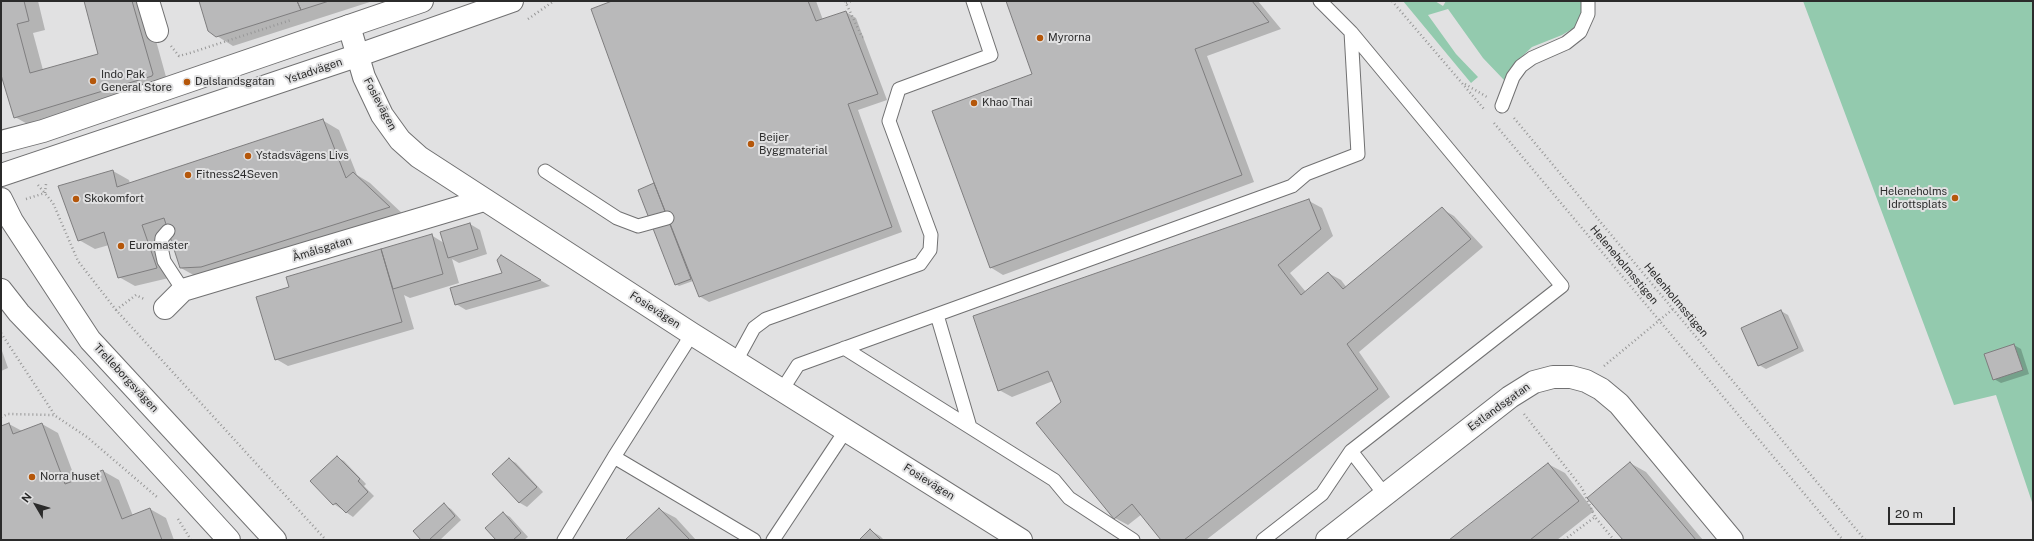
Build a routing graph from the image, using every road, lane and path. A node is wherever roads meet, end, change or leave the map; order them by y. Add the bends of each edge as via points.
1 (148, 1) edge
2 (422, 1) edge
3 (512, 1) edge
4 (851, 1) edge
5 (973, 1) edge
6 (1320, 1) edge
7 (1392, 1) edge
8 (1588, 1) edge
9 (845, 2) edge
10 (294, 19) dead end
11 (349, 26) junction
12 (157, 31) joint
13 (1351, 32) junction
14 (866, 37) dead end
15 (358, 55) junction
16 (1463, 82) junction
17 (1502, 106) junction
18 (1487, 113) dead end
19 (1492, 119) dead end
20 (1, 142) edge
21 (545, 171) dead end
22 (1, 175) edge
23 (36, 183) dead end
24 (45, 193) junction
25 (1, 199) edge
26 (26, 199) dead end
27 (484, 200) junction
28 (667, 218) dead end
29 (168, 231) dead end
30 (1, 290) edge
31 (183, 290) junction
32 (165, 308) joint
33 (1672, 308) junction
34 (116, 310) junction
35 (937, 314) junction
36 (1660, 319) junction
37 (1, 333) edge
38 (692, 334) junction
39 (844, 348) junction
40 (736, 361) junction
41 (1586, 381) junction
42 (782, 390) junction
43 (1510, 397) junction
44 (54, 415) junction
45 (1, 417) edge
46 (970, 427) junction
47 (846, 430) junction
48 (1351, 451) junction
49 (614, 457) junction
50 (1385, 495) junction
51 (159, 498) dead end
52 (174, 514) dead end
53 (1595, 517) junction
54 (191, 540) edge
55 (229, 540) edge
56 (275, 540) edge
57 (326, 540) edge
58 (564, 540) edge
59 (754, 540) edge
60 (773, 540) edge
61 (1021, 540) edge
62 (1133, 540) edge
63 (1263, 540) edge
64 (1327, 540) edge
65 (1564, 540) edge
66 (1614, 540) edge
67 (1732, 540) edge
68 (1843, 540) edge
69 (1865, 540) edge

1 - 12 street
2 - 11 street
3 - 15 street, Ystadvägen
4 - 9 path
5 - 40 lane via 991,55 899,89 889,121 931,235 930,250 920,264 766,319 754,328
6 - 13 lane
7 - 16 path
8 - 17 lane via 1588,14 1580,32 1566,43 1532,58 1521,66 1513,77
9 - 14 path via 862,37
10 - 12 path via 180,56
11 - 15 street, Fosievägen
11 - 20 street via 43,131
13 - 35 lane via 1358,154 1306,174 1292,186
13 - 48 lane via 1562,286
15 - 22 street, Ystadvägen
15 - 27 street, Fosievägen via 364,76 382,115 400,140 420,157
16 - 17 path, Helenholmsstigen
16 - 18 path
17 - 33 path, Helenholmsstigen
19 - 36 path, Heleneholmsstigen
21 - 28 lane via 617,218 638,226
23 - 24 path
24 - 26 path
24 - 34 path via 78,260
25 - 56 street, Trelleborgsvägen via 90,340
27 - 31 street, Åmålsgatan
27 - 38 street, Fosievägen
29 - 31 lane via 162,238 160,247 164,261
30 - 55 street via 19,313
31 - 32 street, Åmålsgatan
32 - 34 path via 136,295
33 - 36 path
33 - 69 path, Helenholmsstigen
34 - 57 path
35 - 39 lane
35 - 46 lane
36 - 41 path
36 - 68 path, Heleneholmsstigen
37 - 44 path
38 - 40 street, Fosievägen
38 - 49 lane
39 - 42 lane via 798,364
39 - 46 lane
40 - 42 street, Fosievägen
41 - 43 street, Estlandsgatan via 1571,377 1553,377 1534,382
41 - 67 street, Estlandsgatan via 1601,389 1619,404
42 - 47 street, Fosievägen
43 - 50 street, Estlandsgatan
43 - 53 path via 1582,488
44 - 45 path via 8,414
44 - 51 path via 87,437
46 - 62 lane via 1054,480 1069,498
47 - 60 lane
47 - 61 street, Fosievägen
48 - 50 lane
48 - 63 lane via 1322,494
49 - 58 lane
49 - 59 lane
50 - 64 street, Estlandsgatan
52 - 54 path
53 - 65 path
53 - 66 path

